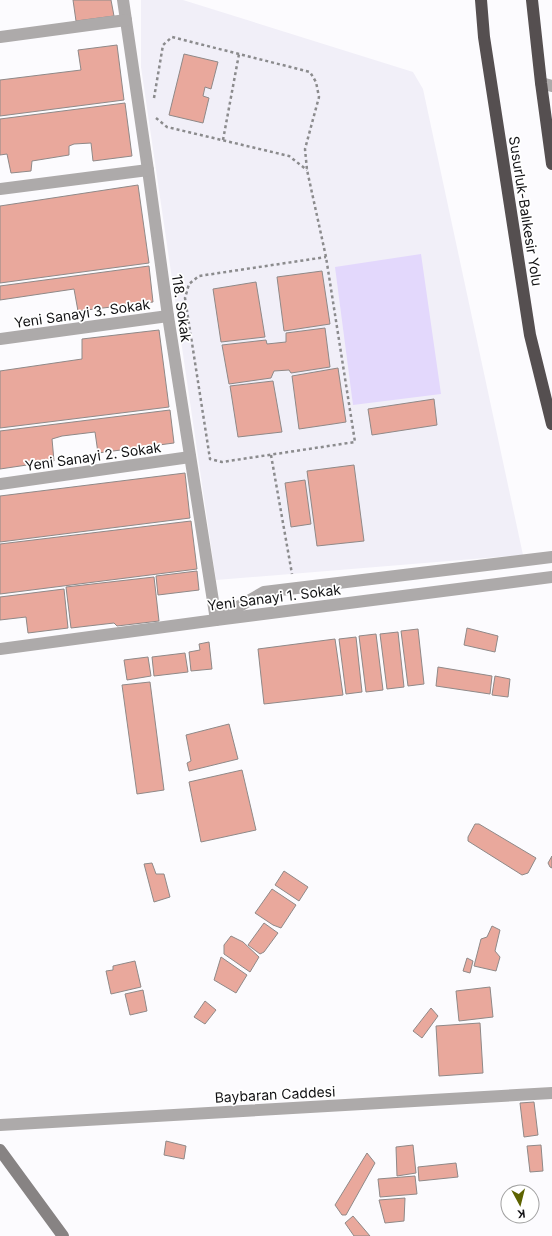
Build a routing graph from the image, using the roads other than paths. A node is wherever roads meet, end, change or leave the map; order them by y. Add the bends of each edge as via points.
1 (123, 0) edge
2 (481, 0) edge
3 (532, 0) edge
4 (126, 20) junction
5 (0, 38) edge
6 (547, 84) edge
7 (552, 164) edge
8 (148, 170) junction
9 (0, 189) edge
10 (168, 316) junction
11 (0, 339) edge
12 (552, 424) edge
13 (190, 457) junction
14 (0, 484) edge
15 (552, 557) edge
16 (552, 577) edge
17 (216, 620) junction
18 (0, 649) edge
19 (552, 1093) edge
20 (0, 1125) edge
21 (0, 1150) edge
22 (62, 1236) edge

1 - 4 street, 118. Sokak
2 - 12 highway, Susurluk-Balıkesir Yolu via 484,37 529,328
3 - 6 highway
4 - 5 street
4 - 8 street, 118. Sokak
6 - 7 highway
8 - 9 street
8 - 10 street, 118. Sokak
10 - 11 street, Yeni Sanayi 3. Sokak
10 - 13 street, 118. Sokak
13 - 14 street, Yeni Sanayi 2. Sokak
13 - 17 street, 118. Sokak
15 - 17 street via 264,592
16 - 17 street, Yeni Sanayi 1. Sokak
17 - 18 street, Yeni Sanayi 1. Sokak
19 - 20 street, Baybaran Caddesi
21 - 22 street

